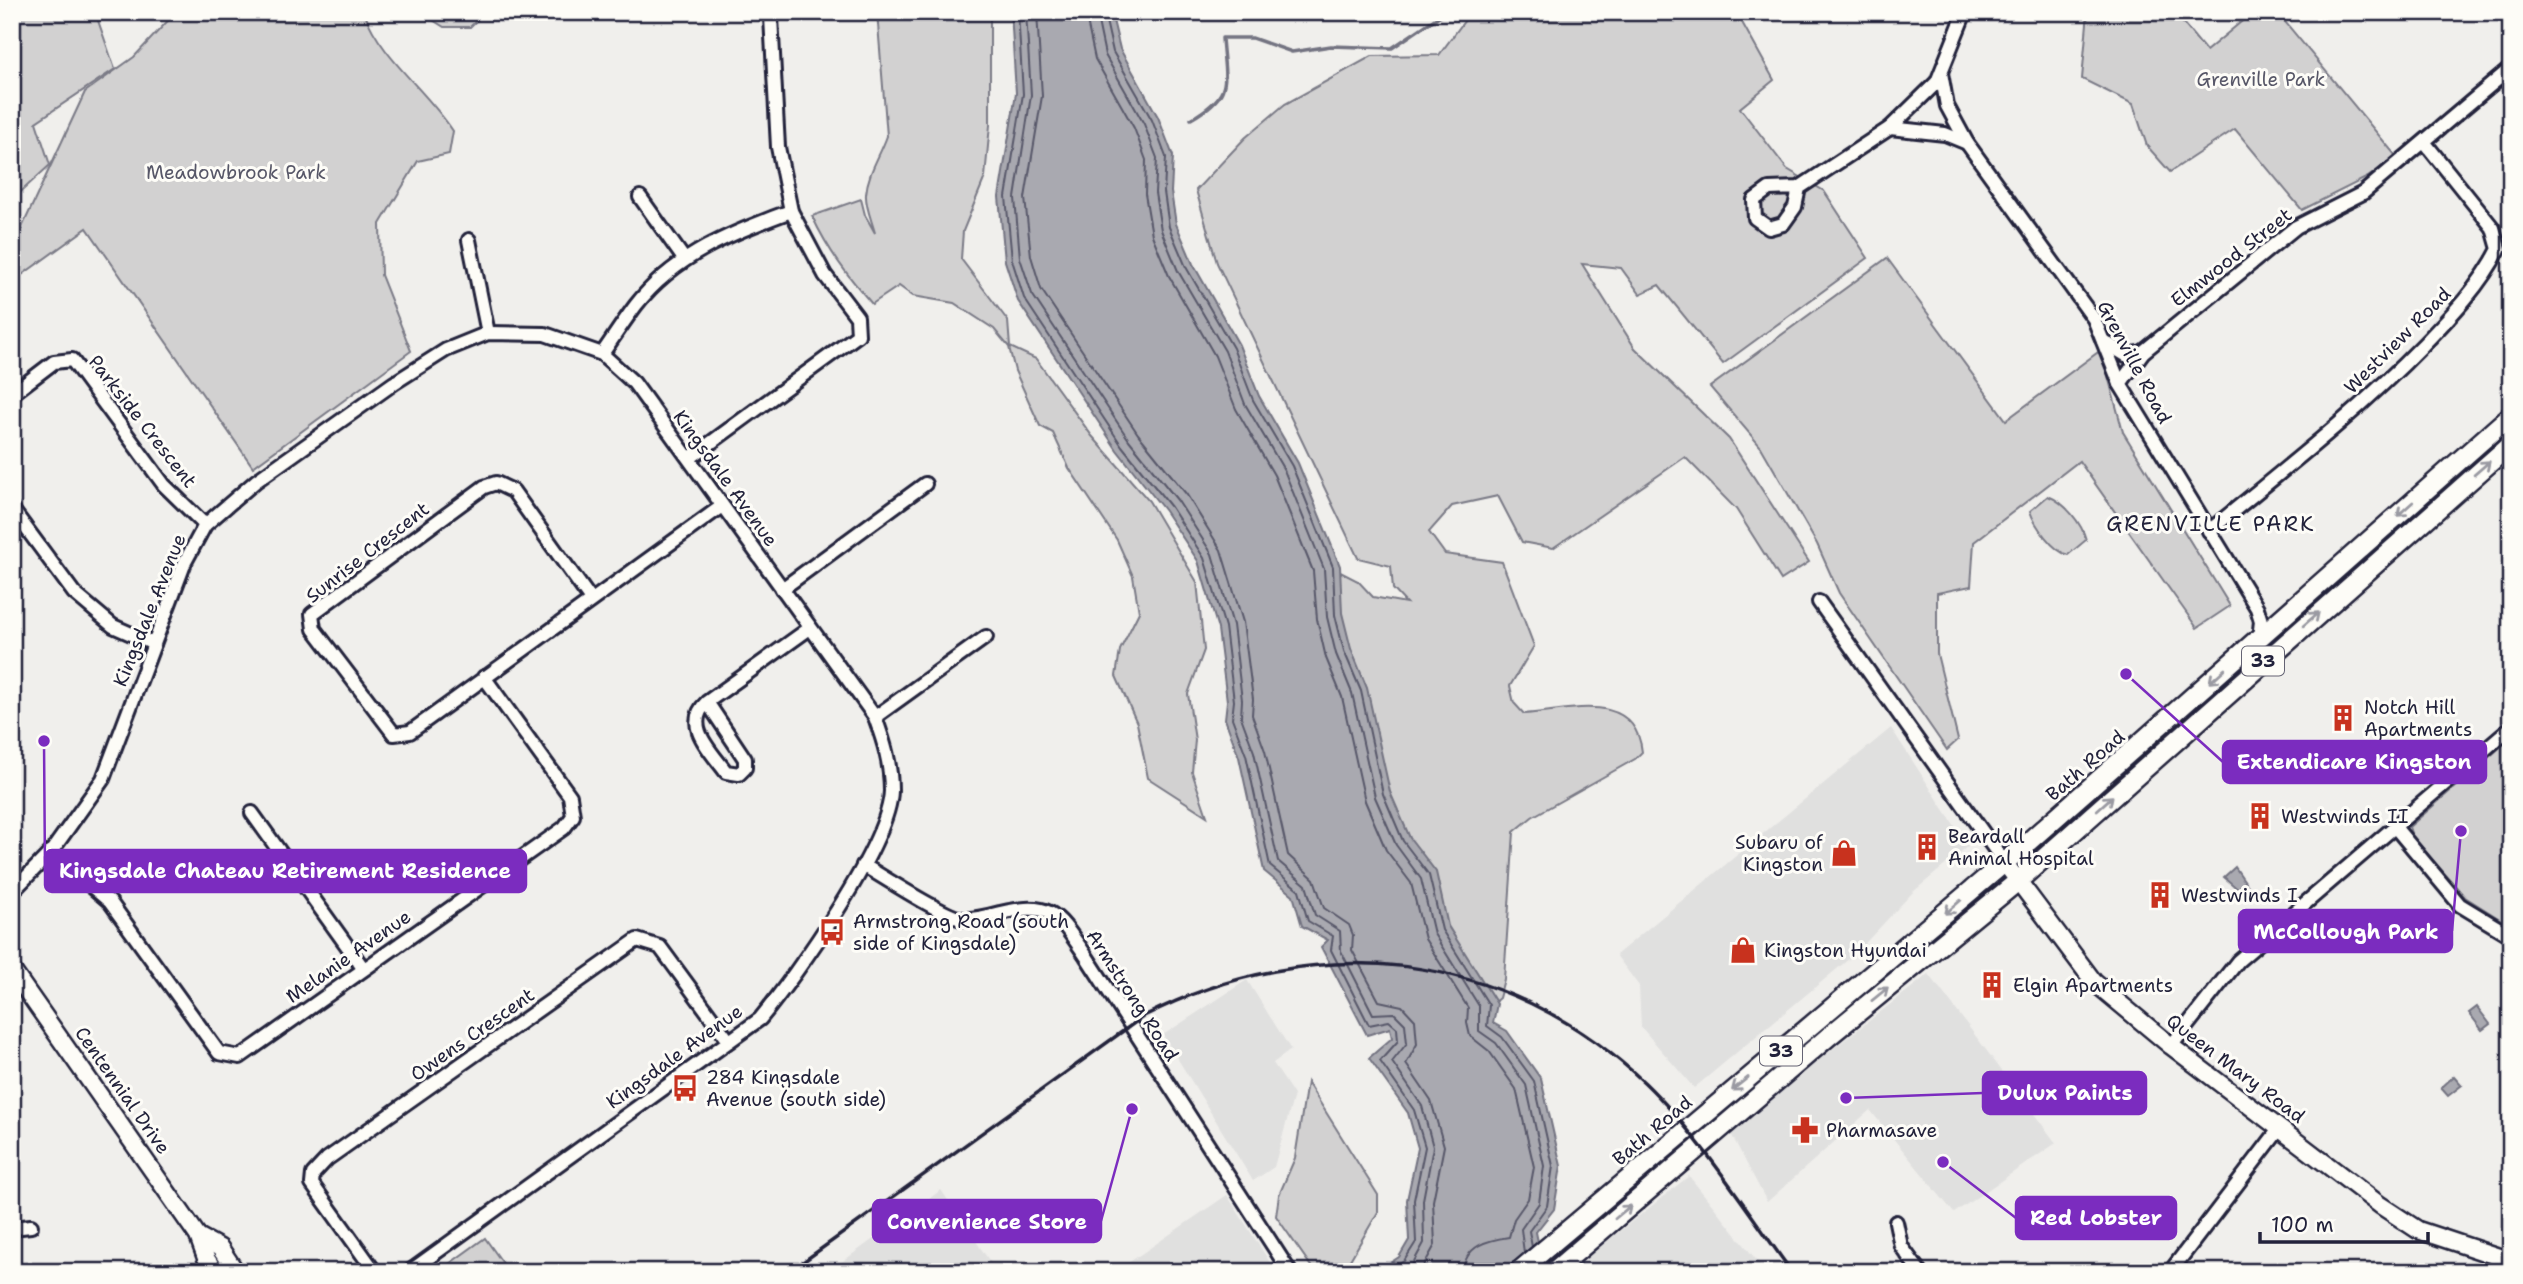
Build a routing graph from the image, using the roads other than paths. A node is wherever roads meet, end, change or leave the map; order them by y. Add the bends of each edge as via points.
1 (1965, 12) edge
2 (771, 17) dead end
3 (2511, 68) edge
4 (1941, 73) junction
5 (1890, 128) junction
6 (1967, 143) junction
7 (2425, 144) junction
8 (1799, 188) dead end
9 (640, 197) dead end
10 (791, 211) junction
11 (469, 240) dead end
12 (684, 259) junction
13 (488, 332) junction
14 (2103, 341) junction
15 (2143, 352) junction
16 (602, 354) junction
17 (2120, 383) junction
18 (12, 394) edge
19 (2511, 415) edge
20 (2511, 443) edge
21 (690, 458) junction
22 (925, 484) dead end
23 (722, 506) junction
24 (12, 509) edge
25 (205, 525) junction
26 (2209, 531) junction
27 (782, 589) junction
28 (591, 600) junction
29 (1819, 602) dead end
30 (2257, 608) junction
31 (2292, 609) junction
32 (810, 628) junction
33 (986, 637) dead end
34 (2259, 639) junction
35 (154, 644) junction
36 (484, 677) junction
37 (707, 702) junction
38 (875, 717) junction
39 (2511, 727) edge
40 (252, 813) dead end
41 (2395, 827) junction
42 (51, 852) junction
43 (2004, 862) junction
44 (863, 865) junction
45 (2018, 881) junction
46 (12, 892) edge
47 (2511, 936) edge
48 (363, 968) junction
49 (12, 970) edge
50 (1822, 1030) junction
51 (729, 1041) junction
52 (2171, 1046) junction
53 (2280, 1128) junction
54 (1896, 1222) dead end
55 (31, 1226) dead end
56 (12, 1228) edge
57 (198, 1236) junction
58 (2511, 1261) edge
59 (215, 1272) edge
60 (236, 1272) edge
61 (374, 1272) edge
62 (409, 1272) edge
63 (1290, 1272) edge
64 (1518, 1272) edge
65 (1553, 1272) edge
66 (1920, 1272) edge
67 (2170, 1272) edge

1 - 4 street
2 - 10 street via 778,147
3 - 7 street, Elmwood Street
4 - 5 street
4 - 6 street, Grenville Road via 1947,106
5 - 6 street via 1945,134
5 - 8 street
6 - 14 street, Grenville Road via 2094,319
7 - 15 street, Elmwood Street via 2363,193 2296,227
7 - 26 street, Westview Road via 2493,228 2499,249 2489,268 2451,316 2384,385
9 - 12 street
10 - 12 street via 739,230
10 - 21 street via 825,275 857,317 858,335
11 - 13 street
12 - 16 street via 637,303
13 - 16 street, Kingsdale Avenue via 545,334
13 - 25 street, Kingsdale Avenue via 446,350 394,383 256,481
14 - 15 street via 2126,355
14 - 17 street, Grenville Road
15 - 17 street, Elmwood Street
16 - 21 street, Kingsdale Avenue via 634,383
17 - 26 street, Grenville Road
18 - 25 street, Parkside Crescent via 54,362 72,360 164,485
19 -> 31 main road, Bath Road / 33
45 -> 20 main road, Bath Road / 33
21 - 23 street, Kingsdale Avenue
22 - 27 street
23 - 27 street, Kingsdale Avenue
23 - 28 street, Sunrise Crescent
24 - 35 street via 74,593 113,626
25 - 35 street, Kingsdale Avenue via 185,562
26 - 30 street, Grenville Road
27 - 32 street, Kingsdale Avenue
28 - 36 street, Sunrise Crescent
28 - 36 street, Sunrise Crescent via 513,491 496,483 484,487 312,614 314,629 394,734 410,732
29 - 43 street, Queen Mary Road
30 - 31 street via 2274,615
30 - 34 street, Grenville Road
31 - 34 main road, Bath Road / 33
32 - 37 street
32 - 38 street, Kingsdale Avenue
33 - 38 street
34 -> 43 main road, Bath Road / 33
35 - 42 street, Kingsdale Avenue via 111,765
36 - 48 street, Melanie Avenue via 570,796 573,816 564,828
37 - 37 street via 697,713 696,731 726,772 739,774 745,759
38 - 44 street, Kingsdale Avenue via 888,754 891,793 883,827
39 - 41 street
40 - 48 street
41 - 47 street via 2460,905
41 - 52 street via 2238,961
42 - 46 street, Kingsdale Avenue
42 - 48 street, Melanie Avenue via 110,902 219,1053 227,1056 240,1057
43 - 45 street, Queen Mary Road
43 -> 50 main road, Bath Road / 33
44 - 51 street, Kingsdale Avenue via 792,979 760,1019
44 - 63 street, Armstrong Road via 962,919 1038,908 1053,914 1086,956
50 -> 45 main road, Bath Road / 33
45 - 52 street, Queen Mary Road via 2094,982
49 - 57 street, Centennial Drive
50 -> 64 main road, Bath Road / 33 via 1685,1128
65 -> 50 main road, Bath Road / 33
51 - 61 street, Owens Crescent via 660,947 637,940 327,1159 313,1174 312,1184
51 - 62 street, Kingsdale Avenue
52 - 53 street, Queen Mary Road
53 - 58 street, Queen Mary Road via 2418,1230
53 - 67 street
54 - 66 street via 1902,1246
55 - 56 street
57 - 59 street, Centennial Drive
57 - 60 street, Centennial Drive via 220,1248

